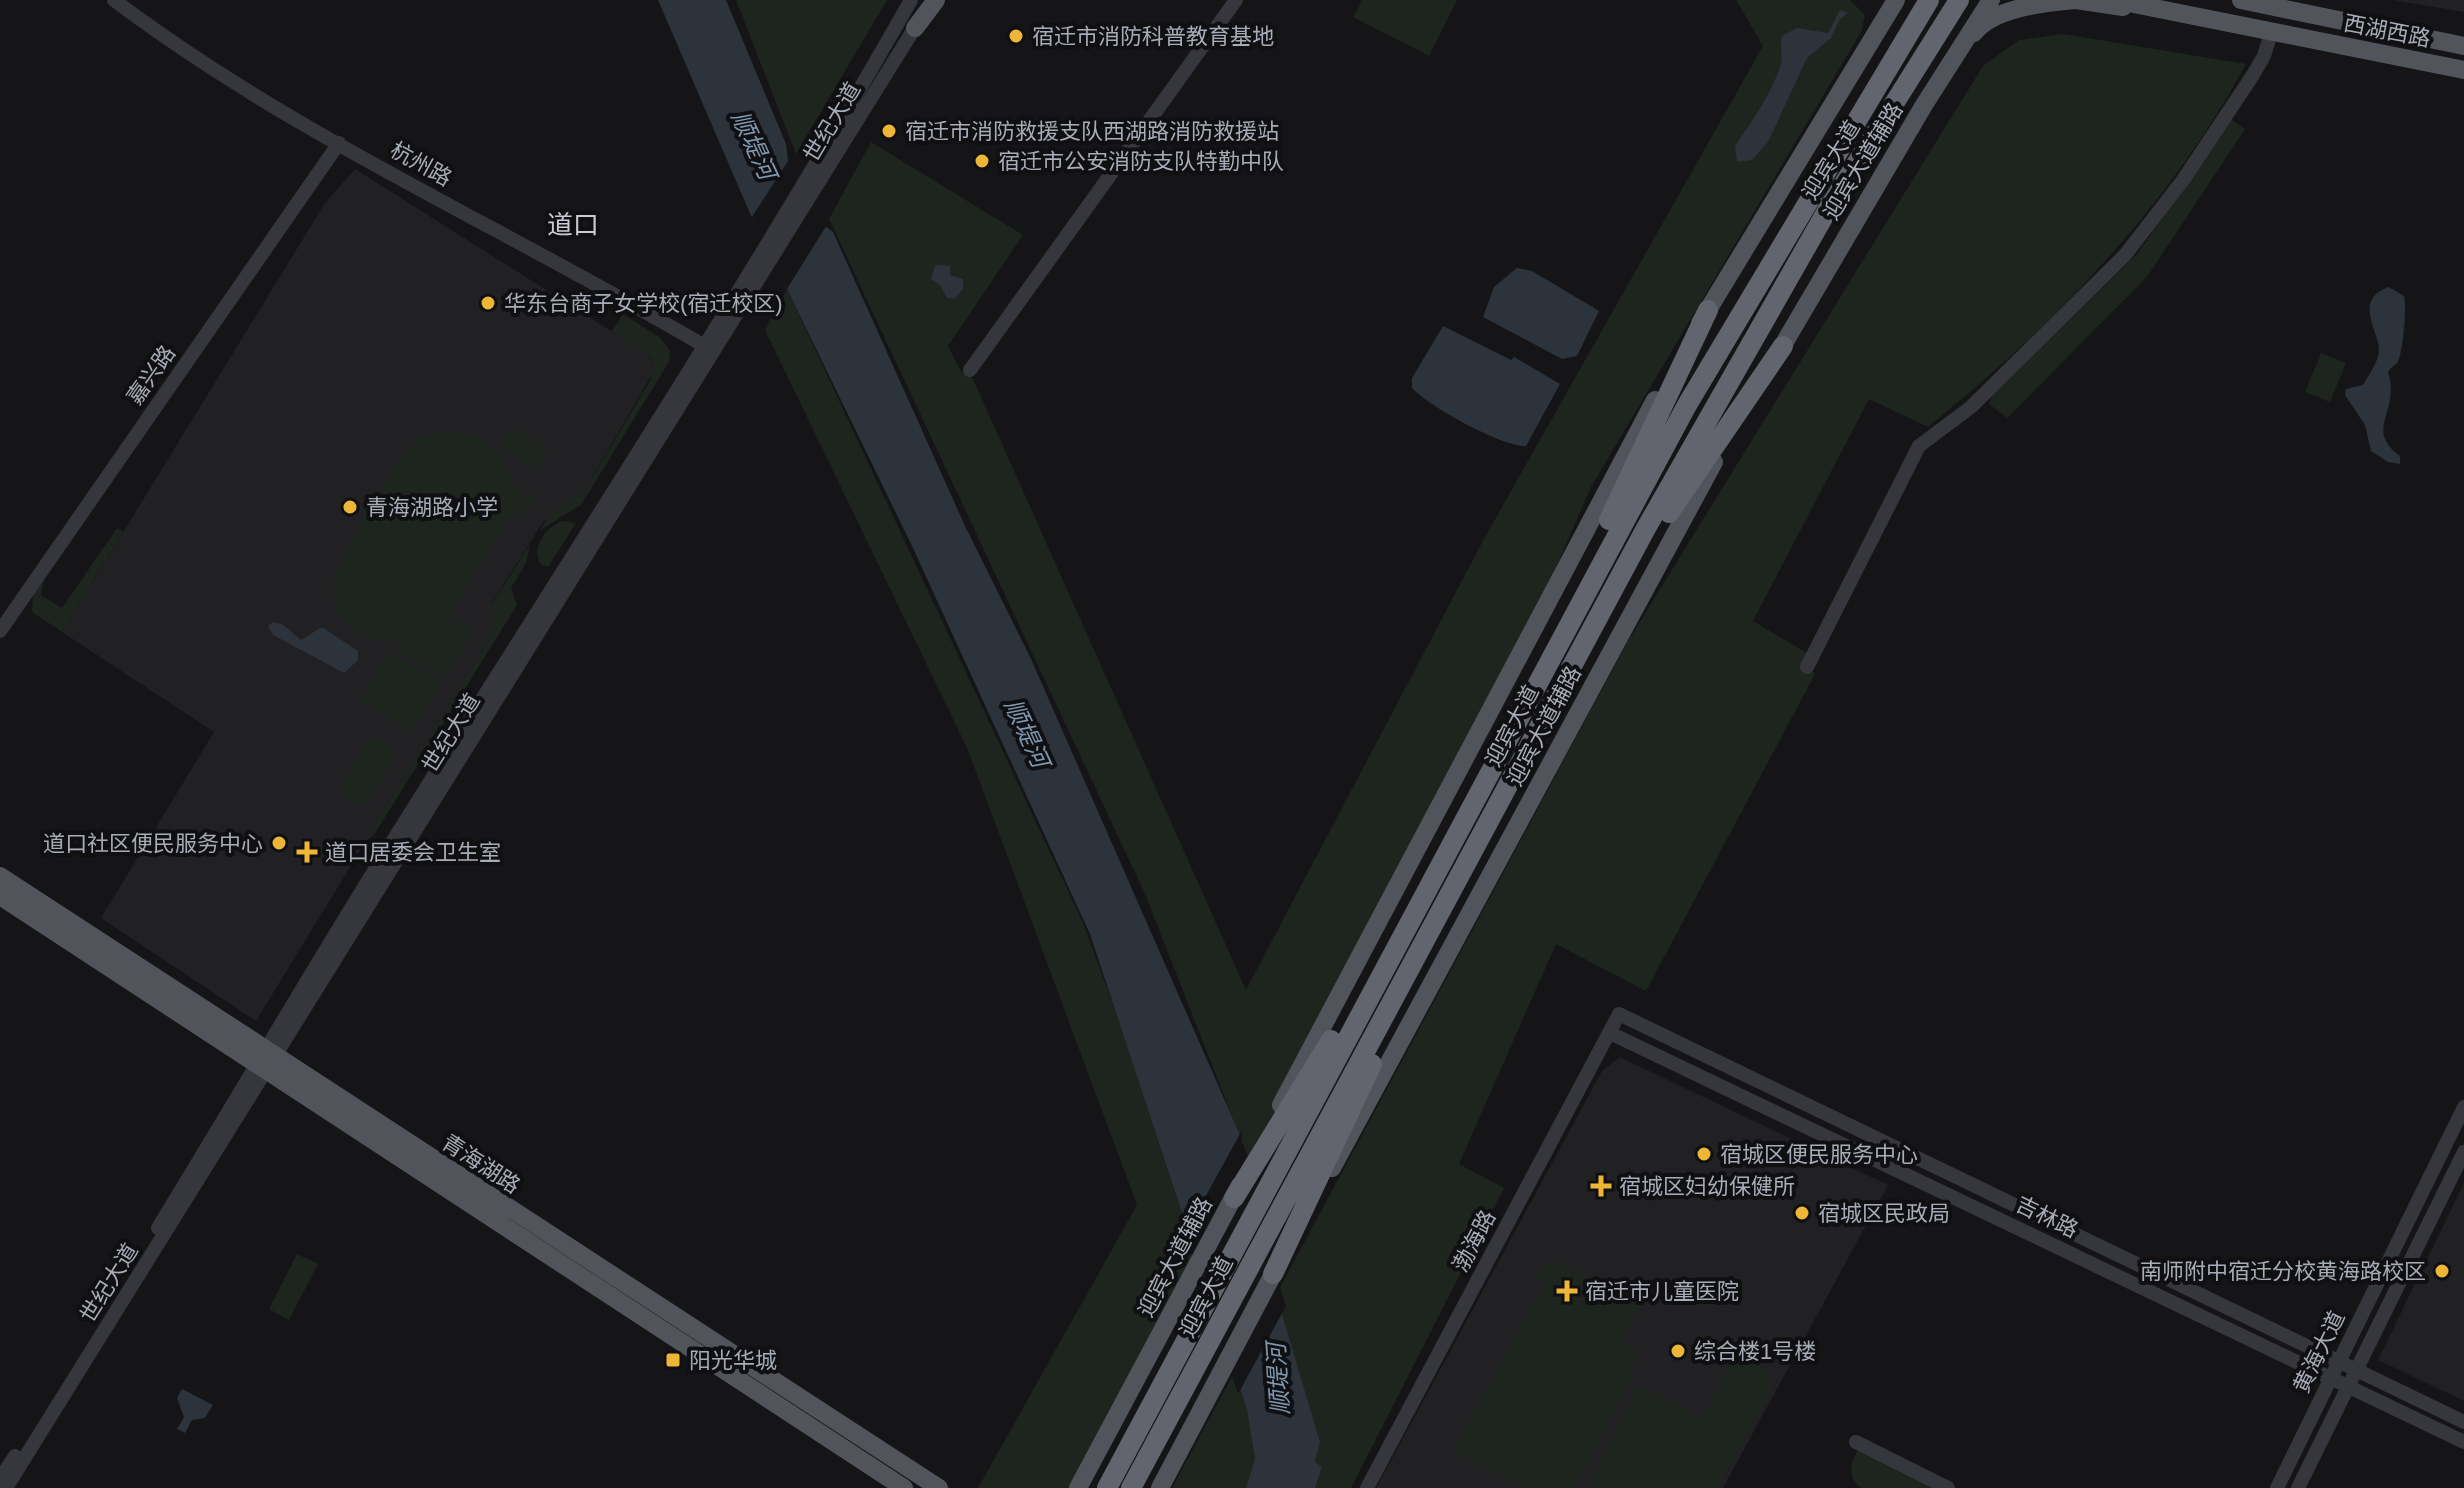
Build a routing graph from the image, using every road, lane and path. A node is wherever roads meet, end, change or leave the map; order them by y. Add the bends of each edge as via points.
1 (114, 0) edge
2 (911, 0) edge
3 (934, 0) edge
4 (1236, 0) edge
5 (1879, 0) edge
6 (1896, 0) edge
7 (1929, 0) edge
8 (1959, 0) edge
9 (1991, 0) edge
10 (2076, 0) edge
11 (2114, 0) edge
12 (2241, 0) edge
13 (2247, 0) edge
14 (2272, 6) junction
15 (2213, 21) junction
16 (915, 28) joint
17 (2271, 33) junction
18 (2464, 46) edge
19 (2464, 70) edge
20 (1850, 72) junction
21 (1935, 88) junction
22 (339, 143) junction
23 (767, 257) junction
24 (1708, 310) junction
25 (1783, 346) junction
26 (710, 350) junction
27 (970, 370) dead end
28 (0, 631) edge
29 (1807, 667) dead end
30 (1517, 719) junction
31 (1519, 763) junction
32 (1506, 788) junction
33 (0, 876) edge
34 (0, 896) edge
35 (1410, 920) junction
36 (1619, 1014) joint
37 (1610, 1033) junction
38 (266, 1061) junction
39 (2464, 1107) edge
40 (2464, 1152) edge
41 (1257, 1157) junction
42 (1234, 1198) joint
43 (1278, 1265) junction
44 (2339, 1361) junction
45 (2355, 1370) junction
46 (2331, 1378) junction
47 (2347, 1386) junction
48 (2464, 1422) edge
49 (1856, 1442) dead end
50 (2464, 1442) edge
51 (0, 1479) edge
52 (6, 1488) edge
53 (904, 1488) edge
54 (939, 1488) edge
55 (1078, 1488) edge
56 (1107, 1488) edge
57 (1131, 1488) edge
58 (1160, 1488) edge
59 (1367, 1488) edge
60 (1948, 1488) edge
61 (2277, 1488) edge
62 (2298, 1488) edge

1 - 22 street, 杭州路 via 235,83
2 - 23 street, 世纪大道
3 - 16 main road
4 - 27 street
5 - 20 main road via 1879,17
6 - 20 main road
7 - 30 highway, 迎宾大道 via 1687,405
8 - 31 highway, 迎宾大道 via 1828,209
9 - 21 main road, 迎宾大道辅路
10 - 15 main road
10 - 21 main road via 2020,10 1978,28
11 - 15 main road, 西湖西路
12 - 14 main road, 西湖西路
13 - 14 main road
14 - 18 main road, 西湖西路
15 - 17 main road, 西湖西路
16 - 23 street, 世纪大道 via 814,194
17 - 19 main road, 西湖西路
17 - 29 street via 2251,78 2142,236 2031,352 1919,446
20 - 24 main road
21 - 25 main road, 迎宾大道辅路
22 - 26 street, 杭州路
22 - 28 street, 嘉兴路
23 - 26 street, 世纪大道
24 - 30 highway via 1592,556 1531,671
24 - 41 main road via 1663,384
25 - 31 highway via 1670,511 1551,724
25 - 43 main road, 迎宾大道辅路 via 1701,485
26 - 38 street, 世纪大道
30 - 35 highway, 迎宾大道
31 - 32 highway, 迎宾大道
32 - 43 highway via 1468,881 1382,1040
32 - 57 highway, 迎宾大道
33 - 38 main road, 青海湖路
34 - 38 main road, 青海湖路
35 - 41 highway
35 - 56 highway, 迎宾大道
36 - 37 street, 渤海路
36 - 44 street, 吉林路
37 - 46 street, 吉林路
37 - 59 street, 渤海路
38 - 51 street, 世纪大道
38 - 52 street, 世纪大道
38 - 53 main road, 青海湖路
38 - 54 main road, 青海湖路
39 - 44 street, 黄海大道
40 - 45 street, 黄海大道
41 - 42 highway
42 - 55 main road, 迎宾大道辅路
43 - 58 main road, 迎宾大道辅路
44 - 45 street, 吉林路
44 - 46 street, 黄海大道
45 - 47 street, 黄海大道
45 - 48 street, 吉林路
46 - 47 street, 吉林路
46 - 61 street, 黄海大道
47 - 50 street, 吉林路
47 - 62 street, 黄海大道
49 - 60 street

